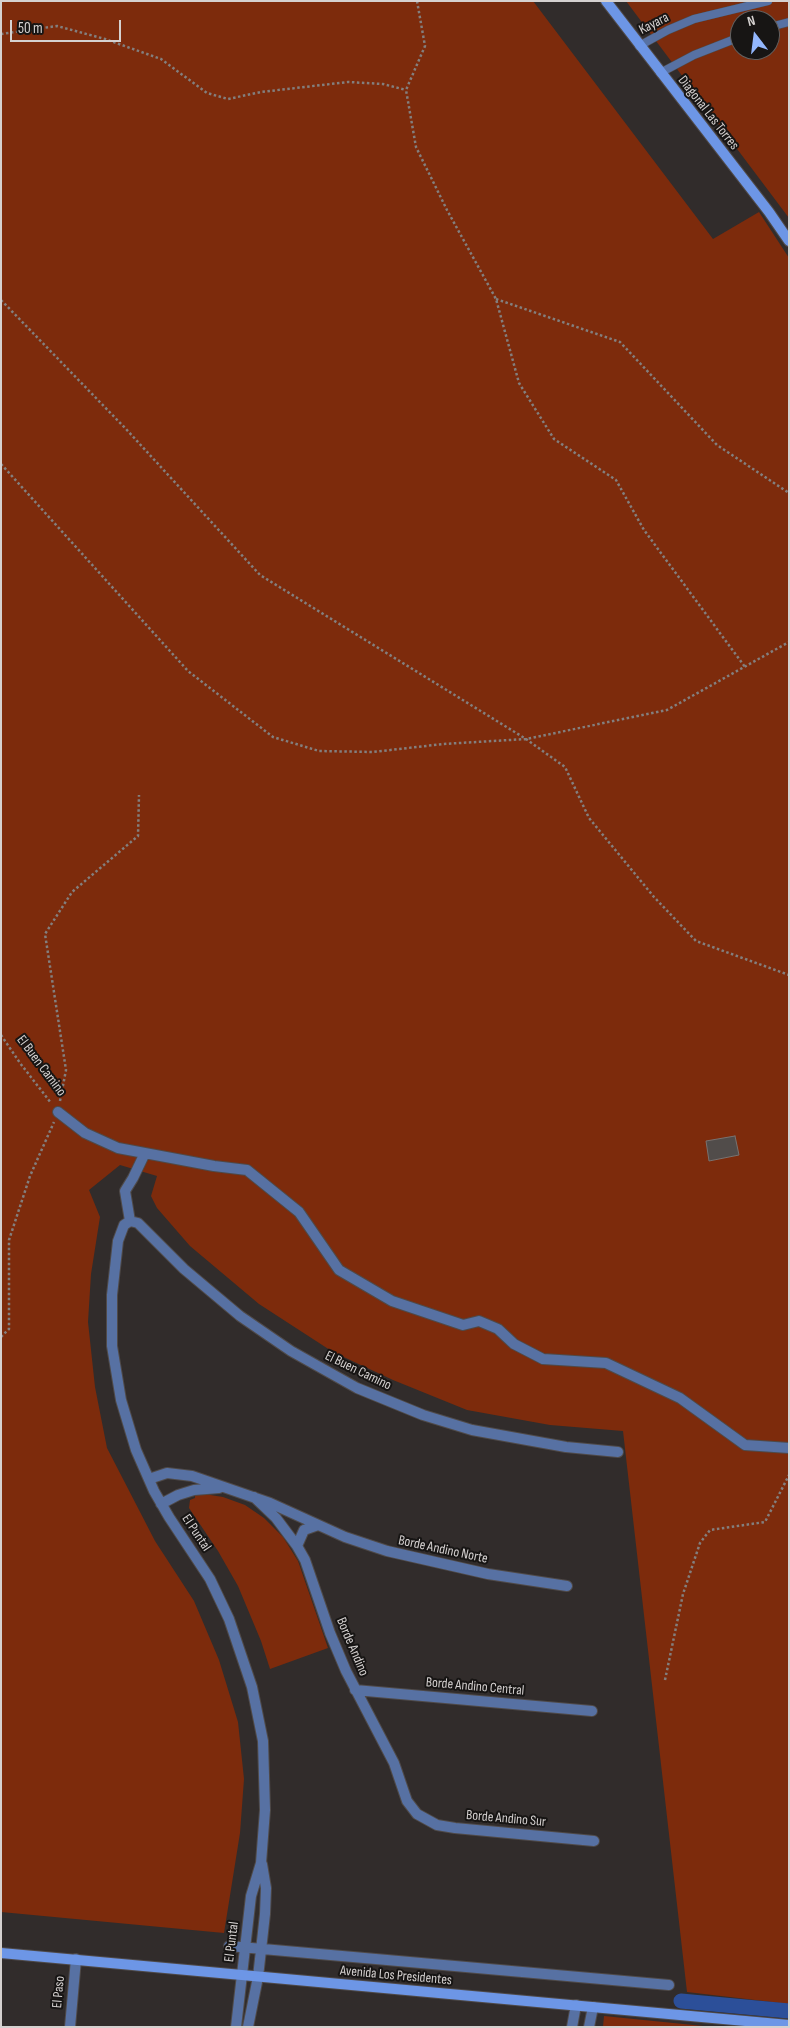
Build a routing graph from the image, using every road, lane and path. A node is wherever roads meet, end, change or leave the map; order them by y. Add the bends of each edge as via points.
1 (417, 1) edge
2 (606, 1) edge
3 (768, 1) edge
4 (1, 34) edge
5 (730, 41) edge
6 (639, 46) junction
7 (660, 73) junction
8 (406, 90) junction
9 (789, 241) edge
10 (496, 299) junction
11 (1, 300) edge
12 (1, 464) edge
13 (789, 493) edge
14 (789, 642) edge
15 (745, 667) junction
16 (526, 739) junction
17 (139, 796) dead end
18 (789, 974) edge
19 (1, 1035) edge
20 (58, 1112) junction
21 (145, 1153) junction
22 (130, 1221) junction
23 (1, 1337) edge
24 (789, 1448) edge
25 (618, 1452) dead end
26 (789, 1475) edge
27 (148, 1479) junction
28 (225, 1488) junction
29 (254, 1497) junction
30 (161, 1504) junction
31 (318, 1525) junction
32 (298, 1546) junction
33 (567, 1586) dead end
34 (665, 1680) dead end
35 (355, 1690) junction
36 (592, 1711) dead end
37 (417, 1814) joint
38 (594, 1841) dead end
39 (261, 1863) junction
40 (229, 1946) dead end
41 (245, 1947) junction
42 (261, 1949) junction
43 (1, 1952) edge
44 (76, 1959) junction
45 (242, 1976) junction
46 (258, 1977) junction
47 (670, 1985) dead end
48 (576, 2005) junction
49 (592, 2007) junction
50 (789, 2026) edge
51 (70, 2027) edge
52 (236, 2027) edge
53 (248, 2027) edge
54 (572, 2027) edge
55 (589, 2027) edge

1 - 8 path via 425,46
2 - 6 street, Diagonal Las Torres
3 - 6 lane, Kayara via 694,19
4 - 8 path via 57,26 105,39 161,59 208,93 228,99 348,82 383,84
5 - 7 lane
6 - 7 street, Diagonal Las Torres
7 - 9 street, Diagonal Las Torres
8 - 10 path via 416,147
10 - 13 path via 620,342 718,445
10 - 15 path via 519,383 554,439 616,480 644,530
11 - 16 path via 126,429 260,575
12 - 16 path via 188,671 273,737 319,751 373,752
14 - 15 path
15 - 16 path via 667,710
16 - 18 path via 565,767 589,818 654,897 696,941
17 - 20 path via 138,836 72,892 45,934 66,1070
19 - 20 path, El Buen Camino
20 - 21 street via 85,1133 118,1148
20 - 23 path via 30,1176 9,1240 9,1329
21 - 22 street via 125,1191
21 - 24 street via 247,1170 299,1212 339,1270 392,1301 463,1325 479,1321 498,1329 514,1344 543,1359 606,1363 680,1398 745,1445
22 - 25 street, El Buen Camino via 138,1223 184,1269 240,1316 291,1351 357,1388 423,1415 472,1430 566,1447
22 - 27 street, El Puntal via 124,1224 116,1253 112,1346 126,1419
26 - 34 path via 765,1522 710,1530 700,1543 683,1594
27 - 28 street via 171,1473
27 - 30 street, El Puntal
28 - 29 street, Borde Andino Norte
28 - 30 street via 194,1490
29 - 31 street, Borde Andino Norte
29 - 32 street, Borde Andino
30 - 39 street, El Puntal via 223,1605 252,1687 265,1760 266,1810
31 - 32 street via 304,1530
31 - 33 street, Borde Andino Norte via 387,1551 488,1574
32 - 35 street, Borde Andino
35 - 36 street, Borde Andino Central
35 - 37 street, Borde Andino via 394,1763 407,1801
37 - 38 street, Borde Andino Sur via 438,1825 455,1828
39 - 41 street, El Puntal via 251,1896
39 - 42 street, El Puntal via 266,1898
40 - 41 street, Avenida Los Presidentes
41 - 42 street, Avenida Los Presidentes
41 - 45 street, El Puntal
42 - 46 street, El Puntal
42 - 47 street, Avenida Los Presidentes
43 - 44 street, Avenida Los Presidentes
44 - 45 street, Avenida Los Presidentes
44 - 51 street, El Paso
45 - 46 street, Avenida Los Presidentes
45 - 52 street, El Puntal
46 - 48 street, Avenida Los Presidentes
46 - 53 street, El Puntal
48 - 49 street, Avenida Los Presidentes
48 - 54 street
49 - 50 street, Avenida Los Presidentes
49 - 55 street

